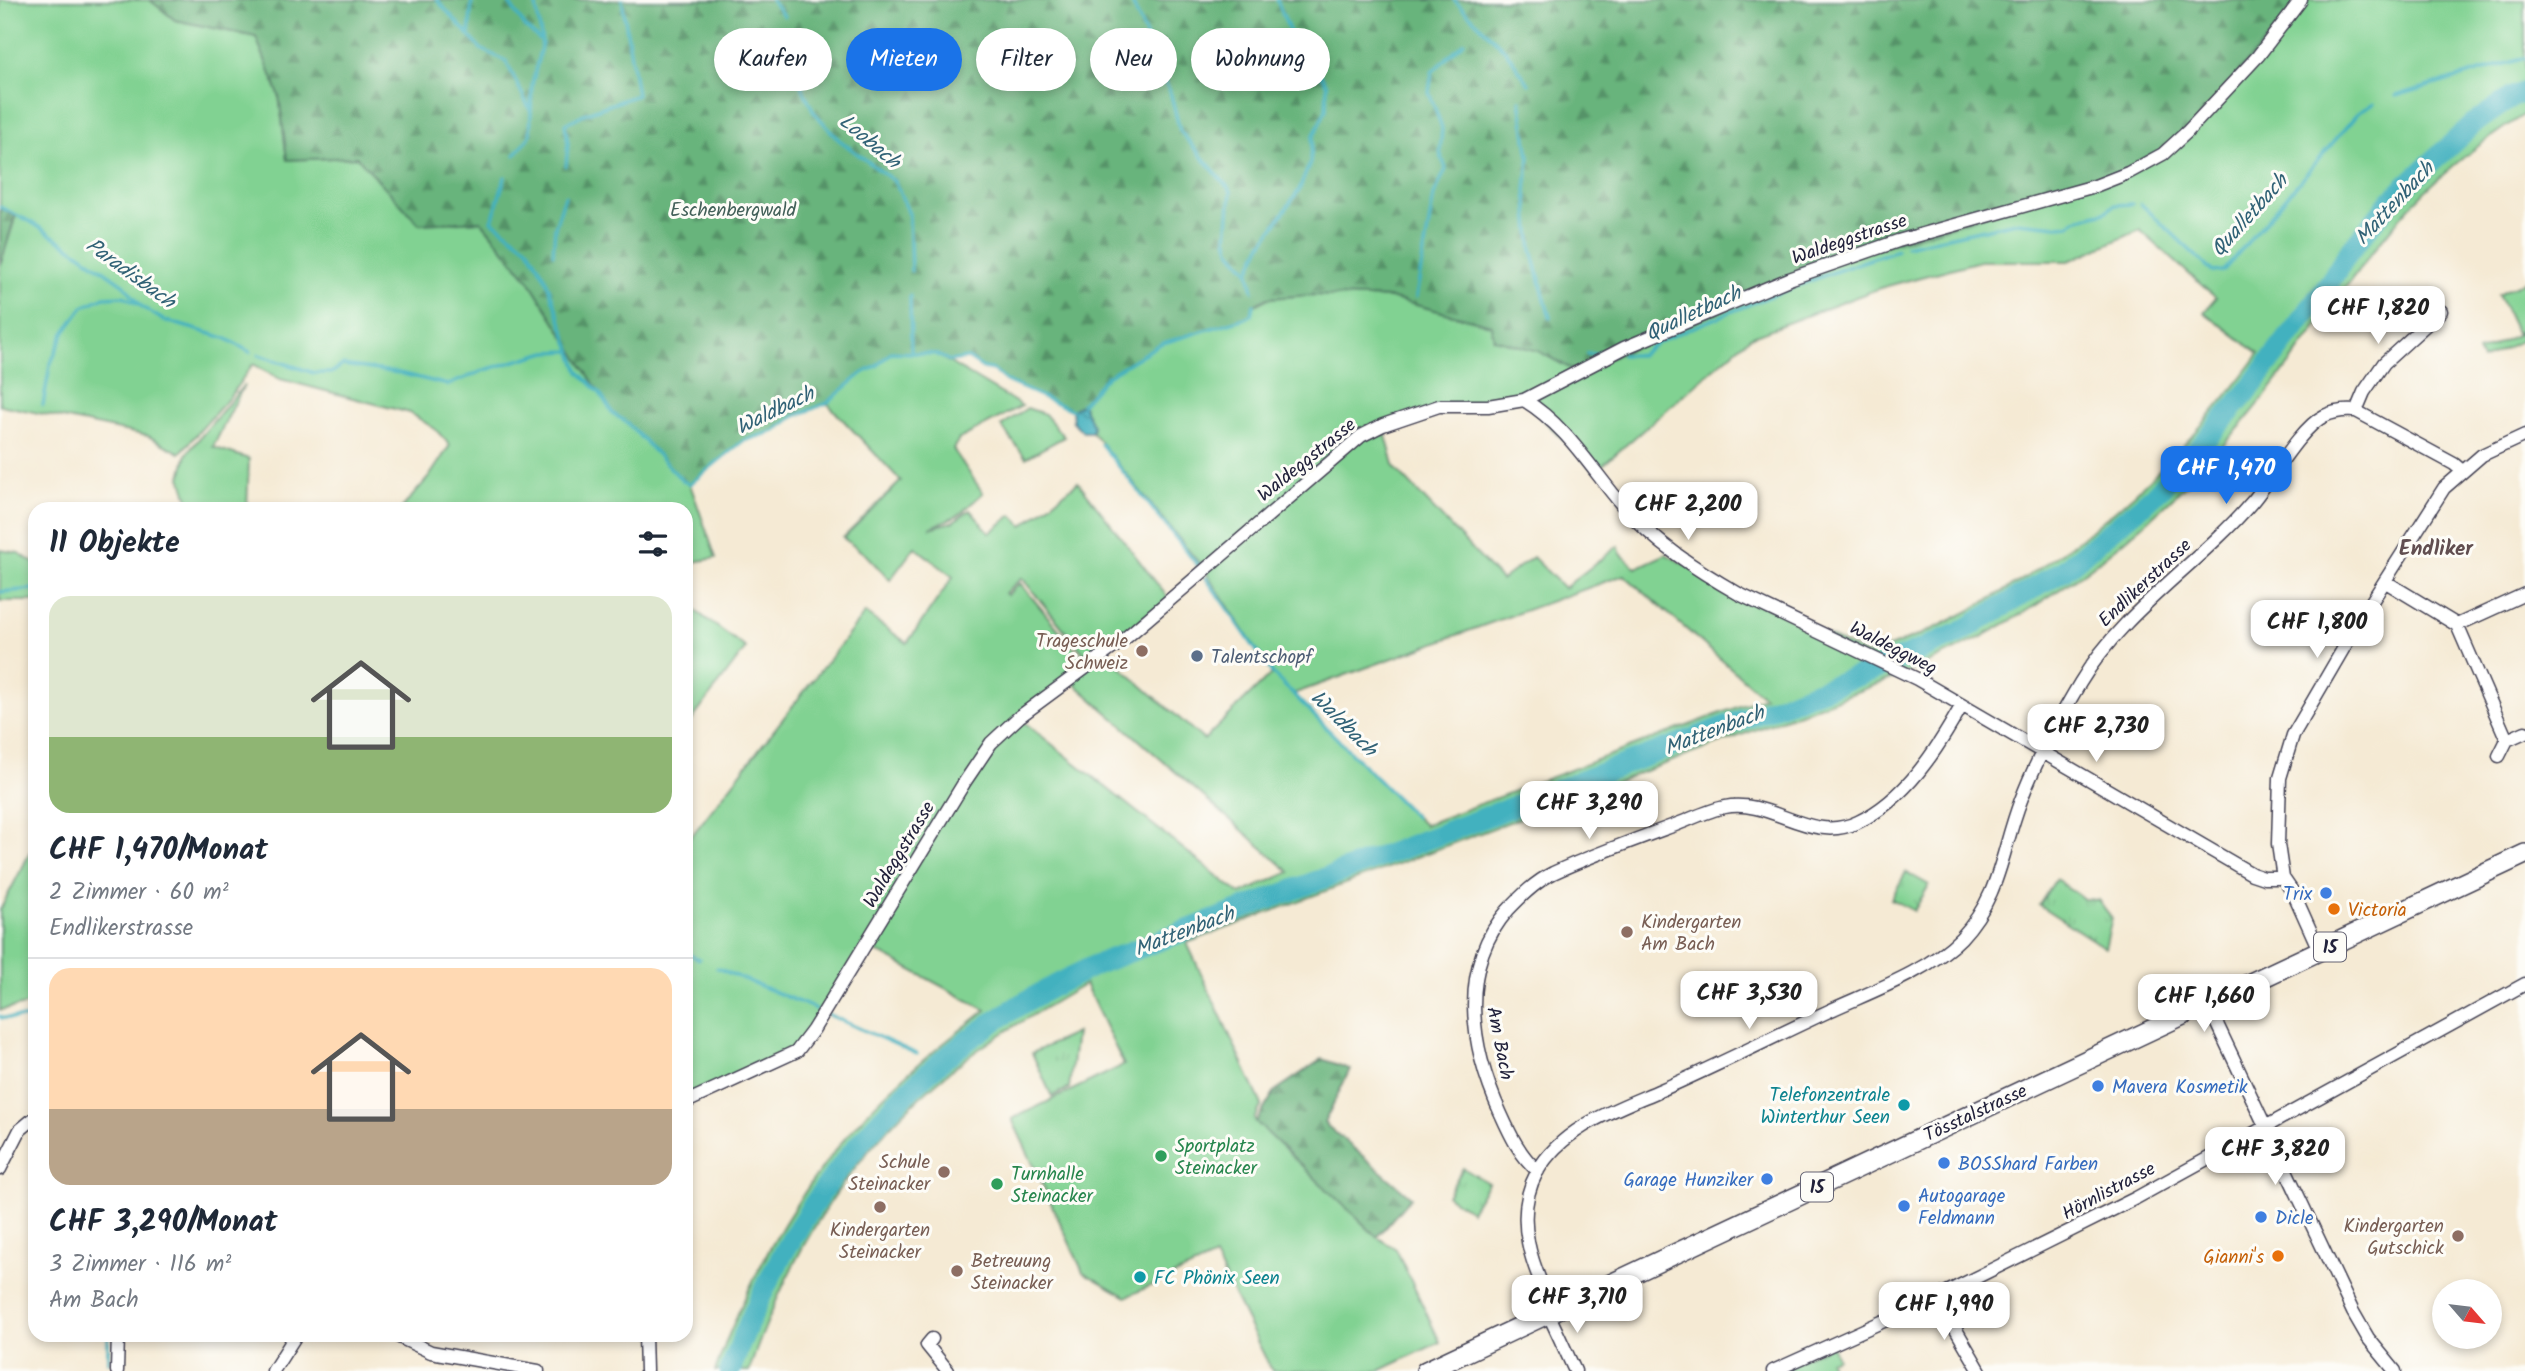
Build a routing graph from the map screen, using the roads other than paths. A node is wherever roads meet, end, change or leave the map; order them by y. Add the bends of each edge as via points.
1 (2301, 0) edge
2 (2441, 311) dead end
3 (1524, 400) junction
4 (2356, 411) junction
5 (2525, 435) edge
6 (2461, 470) junction
7 (2386, 582) junction
8 (2525, 594) edge
9 (2457, 625) junction
10 (1962, 705) junction
11 (2525, 732) edge
12 (2507, 740) junction
13 (2043, 753) junction
14 (2499, 756) dead end
15 (2525, 854) edge
16 (2283, 878) junction
17 (2320, 952) junction
18 (2525, 984) edge
19 (2208, 1005) junction
20 (693, 1098) edge
21 (28, 1123) edge
22 (2264, 1127) junction
23 (0, 1168) edge
24 (1538, 1171) junction
25 (1937, 1297) junction
26 (1551, 1312) junction
27 (932, 1339) dead end
28 (118, 1342) edge
29 (292, 1342) edge
30 (409, 1342) edge
31 (645, 1342) edge
32 (117, 1371) edge
33 (273, 1371) edge
34 (538, 1371) edge
35 (646, 1371) edge
36 (948, 1371) edge
37 (1426, 1371) edge
38 (1575, 1371) edge
39 (1773, 1371) edge
40 (1980, 1371) edge
41 (2395, 1371) edge

1 - 3 street, Waldeggstrasse via 2187,132 2139,168 2095,186 1898,241 1789,279 1623,348
2 - 4 street via 2384,363
3 - 10 street, Waldeggweg via 1558,424 1624,507 1672,551 1739,594
3 - 20 street, Waldeggstrasse via 1439,406 1368,432 1122,641 1019,718 991,743 964,783 797,1052
4 - 6 street
4 - 13 street, Endlikerstrasse via 2323,416 2311,426 2253,501 2122,626 2081,682
5 - 6 street via 2482,454
6 - 7 street via 2444,488
7 - 9 street
7 - 16 street via 2300,721 2285,759 2277,820
8 - 9 street
9 - 12 street
10 - 13 street, Waldeggweg
10 - 24 street, Am Bach via 1943,740 1911,779 1879,810 1855,823 1808,827 1758,808 1725,807 1550,874 1522,894 1497,922 1481,952 1473,1008 1491,1092 1527,1162
11 - 12 street
12 - 14 street
13 - 16 street, Waldeggweg via 2252,874
13 - 24 street, Endlikerstrasse via 2019,804 2000,874 1986,904 1954,945 1897,979 1585,1125 1559,1144
15 - 17 main road, Tösstalstrasse / 15
16 - 17 street
17 - 19 main road, Tösstalstrasse / 15
18 - 22 street, Hörnlistrasse
19 - 22 street
19 - 26 main road, Tösstalstrasse / 15
21 - 23 street
22 - 25 street, Hörnlistrasse via 2124,1204
22 - 41 street via 2353,1312
24 - 26 street, Endlikerstrasse via 1528,1194 1526,1218 1529,1249
25 - 39 street, Hörnlistrasse
25 - 40 street
26 - 37 main road, Tösstalstrasse / 15
26 - 38 street
27 - 36 street via 927,1345
28 - 32 street
29 - 33 street
30 - 34 street via 431,1352
31 - 35 street

